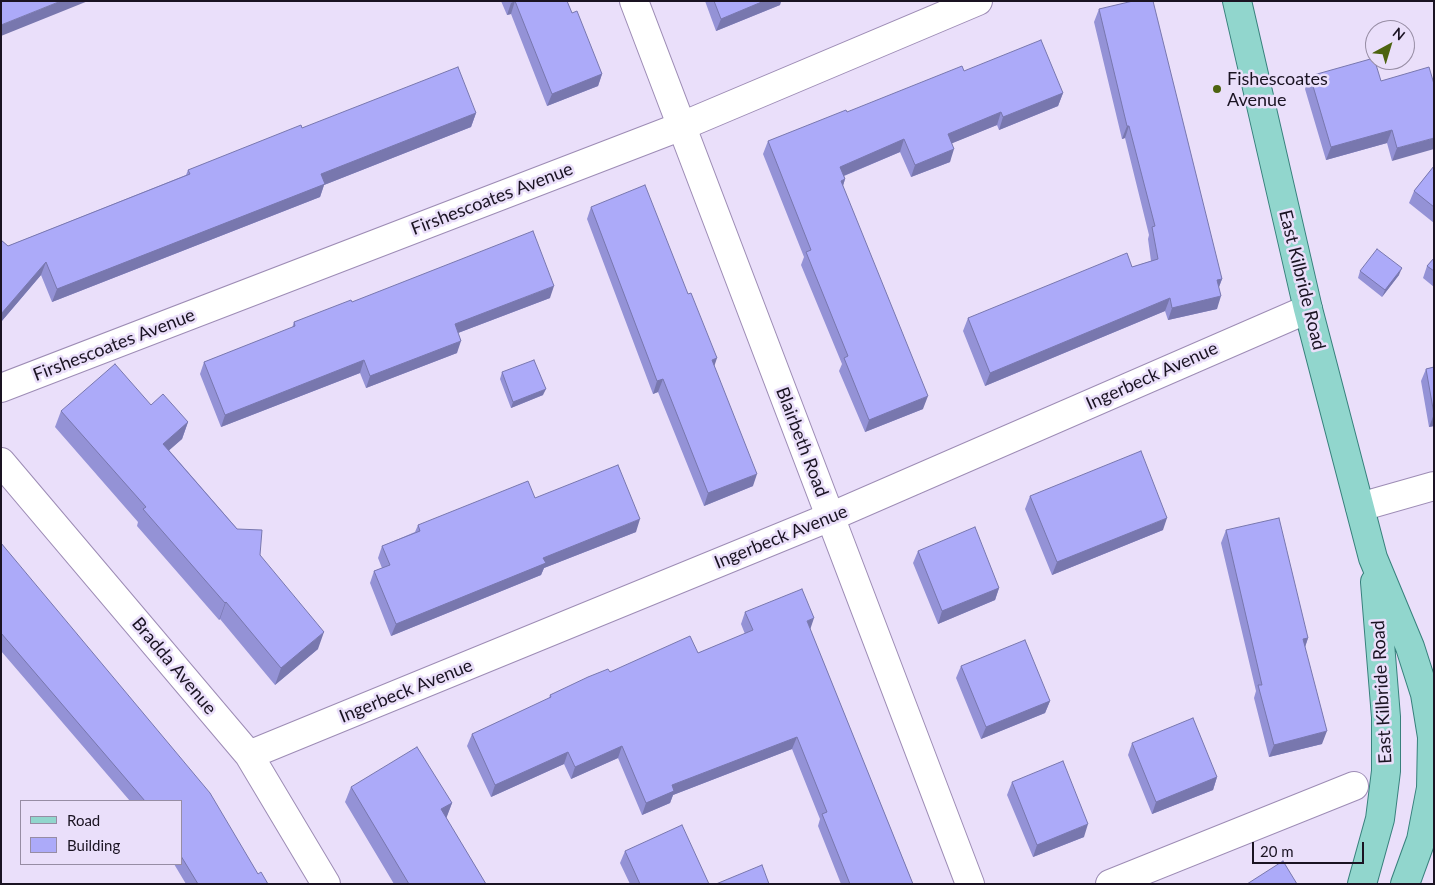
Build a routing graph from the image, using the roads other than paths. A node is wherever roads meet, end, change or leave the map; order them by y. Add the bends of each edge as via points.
1 (634, 1) edge
2 (978, 1) edge
3 (1236, 1) edge
4 (682, 126) junction
5 (1308, 309) junction
6 (1, 388) edge
7 (1, 462) edge
8 (1434, 486) edge
9 (1360, 507) junction
10 (830, 517) junction
11 (1373, 558) junction
12 (249, 755) junction
13 (1354, 786) dead end
14 (326, 884) edge
15 (970, 884) edge
16 (1110, 884) edge
17 (1362, 884) edge
18 (1405, 884) edge

1 - 4 street, Blairbeth Road
2 - 4 street, Firshescoates Avenue
3 - 5 main road, East Kilbride Road
4 - 6 street, Firshescoates Avenue
4 - 10 street, Blairbeth Road
5 - 9 main road, East Kilbride Road
5 - 10 street, Ingerbeck Avenue
7 - 12 street, Bradda Avenue
8 - 9 street
9 - 11 main road, East Kilbride Road
10 - 12 street, Ingerbeck Avenue
10 - 15 street, Blairbeth Road
11 - 17 main road, East Kilbride Road via 1386,717 1386,771 1380,819
11 - 18 main road, East Kilbride Road via 1410,648 1425,694 1432,736 1433,765 1428,812
12 - 14 street, Bradda Avenue
13 - 16 street

